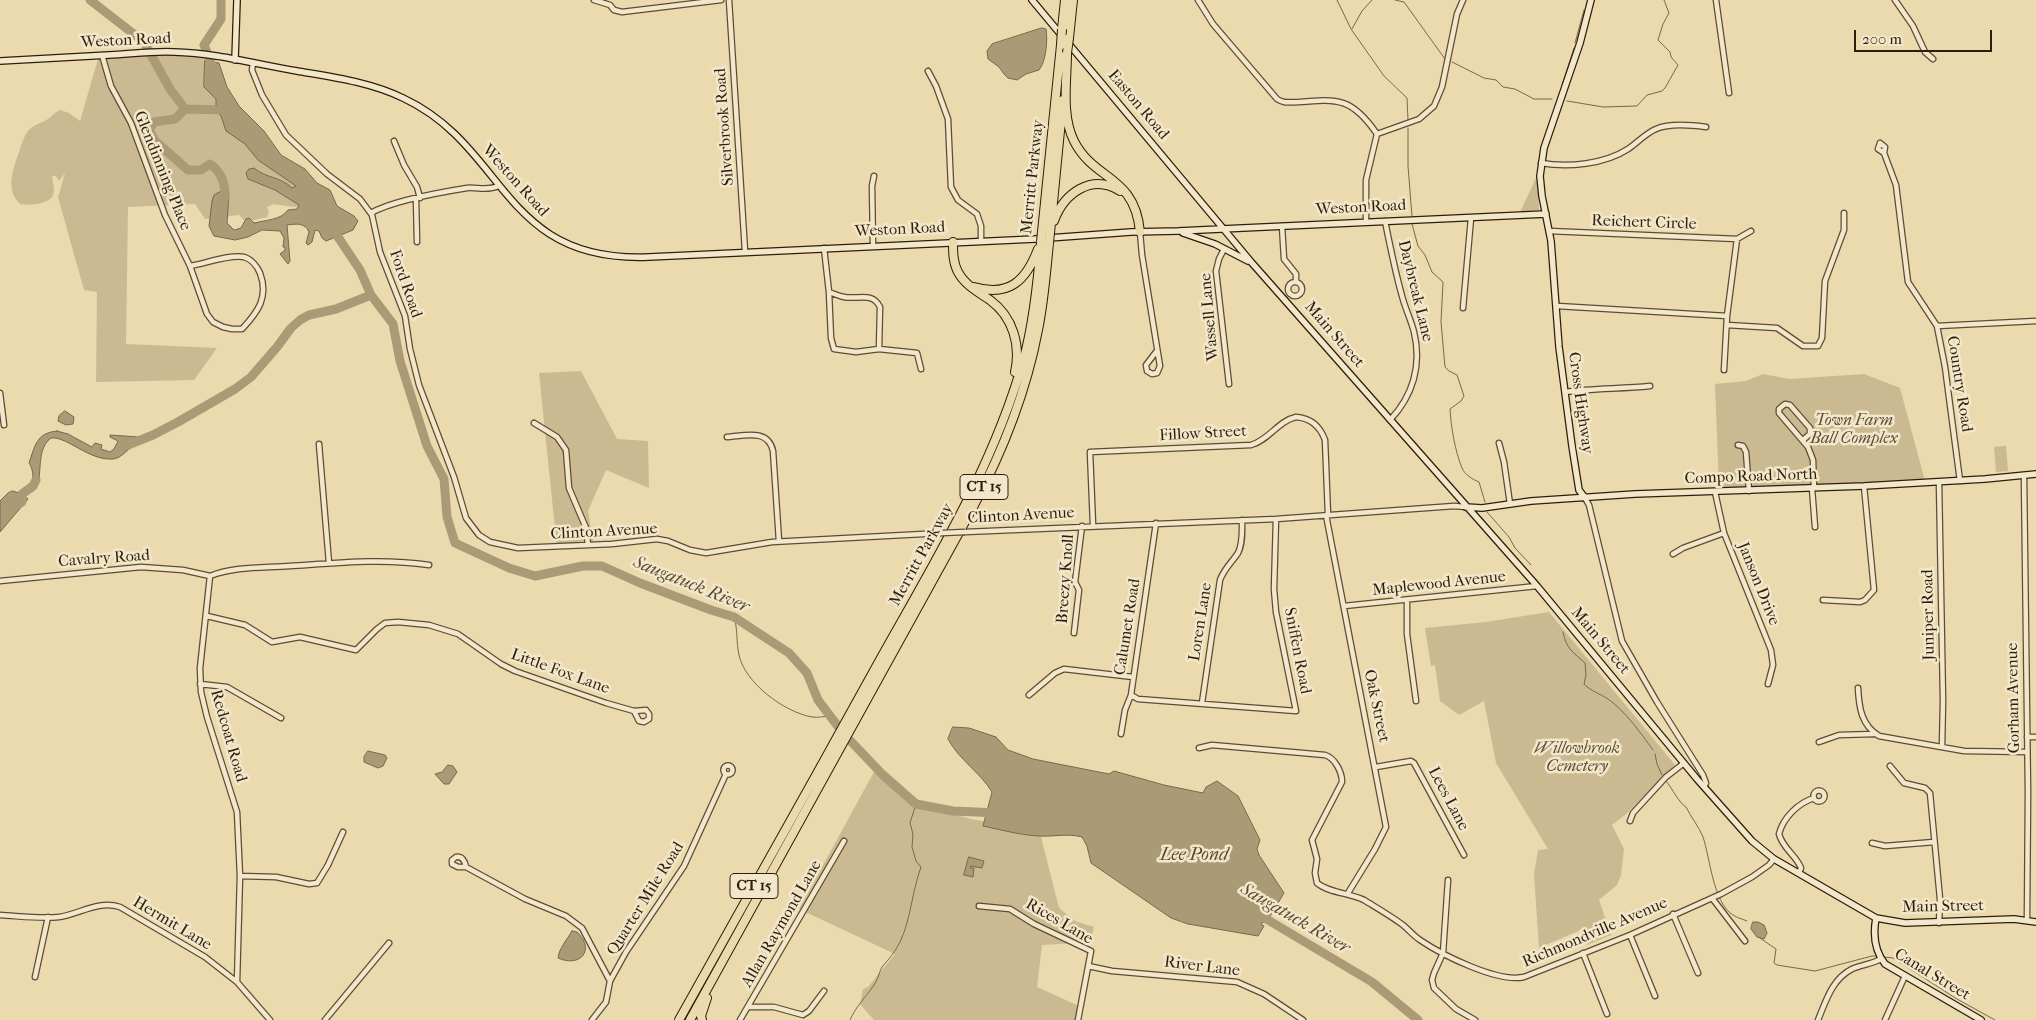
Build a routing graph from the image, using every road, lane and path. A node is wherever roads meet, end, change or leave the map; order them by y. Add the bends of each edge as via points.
1 (237, 0) edge
2 (594, 0) edge
3 (720, 0) edge
4 (729, 0) edge
5 (1032, 0) edge
6 (1065, 0) edge
7 (1073, 0) edge
8 (1198, 0) edge
9 (1463, 0) edge
10 (1590, 0) edge
11 (1716, 0) edge
12 (1895, 0) edge
13 (610, 3) edge
14 (1067, 53) junction
15 (102, 55) junction
16 (1933, 58) dead end
17 (235, 60) junction
18 (0, 61) edge
19 (253, 63) junction
20 (928, 71) dead end
21 (1729, 93) dead end
22 (1706, 126) dead end
23 (1377, 134) junction
24 (394, 141) dead end
25 (1884, 153) dead end
26 (1541, 163) junction
27 (874, 176) dead end
28 (498, 186) junction
29 (418, 199) junction
30 (1132, 200) junction
31 (1844, 212) dead end
32 (371, 213) junction
33 (1546, 214) junction
34 (1471, 218) junction
35 (1386, 221) junction
36 (1366, 222) junction
37 (1282, 226) junction
38 (1223, 228) junction
39 (1178, 231) junction
40 (1549, 231) junction
41 (1751, 231) dead end
42 (1046, 232) junction
43 (1140, 232) junction
44 (1737, 239) junction
45 (981, 241) junction
46 (417, 242) dead end
47 (953, 242) junction
48 (1045, 242) junction
49 (874, 245) junction
50 (824, 248) junction
51 (1224, 249) junction
52 (745, 251) junction
53 (1252, 263) junction
54 (190, 266) junction
55 (1296, 282) dead end
56 (970, 286) junction
57 (829, 292) junction
58 (1557, 306) junction
59 (1464, 308) dead end
60 (1727, 316) junction
61 (2036, 321) edge
62 (1727, 325) junction
63 (1936, 326) junction
64 (879, 350) junction
65 (1156, 352) junction
66 (921, 369) dead end
67 (1724, 370) dead end
68 (1229, 384) dead end
69 (1650, 386) dead end
70 (1565, 392) junction
71 (0, 393) edge
72 (1390, 420) junction
73 (534, 423) dead end
74 (4, 425) dead end
75 (999, 431) junction
76 (727, 437) dead end
77 (1803, 440) junction
78 (1499, 442) dead end
79 (319, 444) dead end
80 (1738, 445) dead end
81 (2036, 474) edge
82 (2024, 476) junction
83 (1960, 481) junction
84 (1939, 482) junction
85 (1864, 486) junction
86 (1813, 488) junction
87 (1749, 491) junction
88 (1715, 492) junction
89 (1585, 498) junction
90 (1510, 504) junction
91 (1466, 507) junction
92 (1327, 515) junction
93 (1276, 519) junction
94 (1242, 520) junction
95 (1156, 523) junction
96 (1093, 525) junction
97 (1082, 526) junction
98 (1815, 528) dead end
99 (1724, 533) junction
100 (779, 541) junction
101 (490, 542) joint
102 (588, 545) junction
103 (1673, 554) dead end
104 (329, 563) junction
105 (429, 565) dead end
106 (210, 576) junction
107 (0, 581) edge
108 (1536, 586) junction
109 (1407, 600) junction
110 (1822, 600) dead end
111 (1344, 606) junction
112 (207, 616) junction
113 (1074, 633) dead end
114 (1133, 677) junction
115 (200, 684) junction
116 (1768, 684) dead end
117 (1858, 688) dead end
118 (1029, 695) dead end
119 (1131, 695) junction
120 (1416, 700) dead end
121 (1202, 703) junction
122 (857, 709) junction
123 (634, 710) dead end
124 (281, 718) dead end
125 (1121, 734) dead end
126 (1875, 734) junction
127 (2027, 737) junction
128 (2036, 737) edge
129 (1819, 742) dead end
130 (1942, 747) junction
131 (1199, 748) dead end
132 (2027, 752) junction
133 (832, 755) junction
134 (1684, 763) junction
135 (1890, 766) dead end
136 (1376, 767) junction
137 (726, 774) dead end
138 (1704, 787) junction
139 (1814, 798) dead end
140 (1630, 820) dead end
141 (343, 832) dead end
142 (844, 840) dead end
143 (1934, 842) junction
144 (1872, 844) dead end
145 (1464, 855) dead end
146 (1774, 859) junction
147 (466, 867) dead end
148 (1799, 873) junction
149 (240, 876) junction
150 (1448, 880) dead end
151 (1348, 893) junction
152 (1717, 896) junction
153 (979, 906) dead end
154 (1673, 914) junction
155 (0, 915) edge
156 (48, 917) junction
157 (1876, 918) junction
158 (746, 919) junction
159 (2027, 920) junction
160 (2036, 922) edge
161 (1939, 923) junction
162 (1630, 935) junction
163 (1745, 941) dead end
164 (389, 943) dead end
165 (1443, 953) junction
166 (1583, 953) junction
167 (1881, 959) junction
168 (1088, 966) junction
169 (1698, 973) dead end
170 (1905, 976) junction
171 (35, 977) dead end
172 (610, 981) junction
173 (237, 982) junction
174 (824, 991) dead end
175 (1655, 996) dead end
176 (749, 1007) junction
177 (1607, 1014) dead end
178 (270, 1020) edge
179 (325, 1020) edge
180 (592, 1020) edge
181 (679, 1020) edge
182 (690, 1020) edge
183 (702, 1020) edge
184 (740, 1020) edge
185 (1078, 1020) edge
186 (1303, 1020) edge
187 (1475, 1020) edge
188 (1818, 1020) edge
189 (1885, 1020) edge
190 (1981, 1020) edge

1 - 17 main road
2 - 13 street
3 - 13 street via 628,12 617,11
4 - 52 street, Silverbrook Road
5 - 38 main road, Easton Road
6 - 42 highway, Merritt Parkway / CT 15, bridge
7 - 14 highway, Merritt Parkway / CT 15, bridge
8 - 23 street via 1213,24 1276,99 1285,102 1340,101 1357,112
9 - 23 street via 1436,104 1419,120
10 - 26 main road, Cross Highway via 1584,31
11 - 21 street
12 - 16 street via 1913,26 1925,52
14 - 30 highway via 1067,116 1074,141 1089,160
14 - 42 highway, Merritt Parkway / CT 15
15 - 17 main road, Weston Road via 163,52
15 - 18 main road, Weston Road
15 - 54 street, Glendinning Place via 113,92 130,123 165,215
17 - 19 main road, Weston Road
19 - 28 main road, Weston Road via 357,82 408,100 450,130
19 - 32 street, Ford Road via 252,70 262,95 286,135 326,174 357,196
20 - 45 street via 948,119 951,187 958,200 977,214
22 - 26 street via 1658,128 1621,153 1582,164
23 - 36 street via 1366,180
24 - 29 street via 417,187
25 - 63 street, Country Road via 1896,185 1908,282
26 - 33 main road, Cross Highway
27 - 49 street
28 - 29 street via 469,188
28 - 52 main road, Weston Road via 540,229 590,252 635,258
29 - 32 street via 389,205
29 - 46 street
30 - 42 highway via 1109,185 1087,186 1062,204
30 - 43 highway
31 - 62 street via 1844,230 1825,281 1822,338 1818,346 1803,346 1777,328
32 - 101 street, Ford Road via 380,252 405,316 419,385 454,477 464,513 473,529
33 - 34 main road, Weston Road
33 - 40 main road, Cross Highway
34 - 35 main road, Weston Road
34 - 59 street
35 - 36 main road, Weston Road
35 - 72 street, Daybreak Lane via 1417,355 1415,377 1408,396
36 - 37 main road, Weston Road
37 - 38 main road, Weston Road
37 - 55 street via 1284,259 1296,274
38 - 39 main road, Weston Road
38 - 53 main road, Main Street
39 - 43 main road, Weston Road
39 - 51 main road, Weston Road
40 - 44 street, Reichert Circle
40 - 58 main road, Cross Highway
41 - 44 street
42 - 48 highway, Merritt Parkway / CT 15, bridge
43 - 45 main road, Weston Road
43 - 65 street
44 - 60 street
45 - 47 main road, Weston Road
47 - 49 main road, Weston Road
47 - 56 highway via 956,267
48 - 56 highway via 1013,285 990,291
48 - 75 highway, Merritt Parkway / CT 15 via 1028,339
48 - 122 highway, Merritt Parkway / CT 15 via 1038,330 1022,394 1005,440 980,495
49 - 50 main road, Weston Road
50 - 52 main road, Weston Road
50 - 57 street
51 - 53 main road, Weston Road
51 - 68 street, Wassell Lane via 1216,271
53 - 72 main road, Main Street
54 - 54 street, Glendinning Place via 207,314 213,322 232,329 242,328 257,312 264,292 256,266 244,258 235,257
56 - 75 highway via 1005,316 1017,346 1016,371
57 - 64 street via 845,298 870,298 878,303
57 - 64 street via 834,350
58 - 60 street
58 - 70 main road, Cross Highway
60 - 62 street
61 - 63 street
62 - 67 street
63 - 83 street, Country Road
64 - 66 street via 917,353
65 - 65 street via 1159,370 1152,374 1146,365
69 - 70 street
70 - 89 main road, Cross Highway via 1579,490
71 - 74 street
72 - 91 main road, Main Street
73 - 102 street via 557,437 566,450 569,488 586,528
75 - 122 highway, Merritt Parkway / CT 15 via 959,517
76 - 100 street via 758,435 766,437 771,444
77 - 77 street via 1779,413 1785,404 1790,405 1810,428 1810,434
77 - 86 street via 1813,460
78 - 90 street
79 - 104 street
80 - 87 street via 1743,446 1746,452
81 - 82 main road, Compo Road North
82 - 83 main road, Compo Road North
82 - 127 street, Gorham Avenue
83 - 84 main road, Compo Road North
84 - 85 main road, Compo Road North
84 - 130 street, Juniper Road via 1944,701
85 - 86 main road, Compo Road North
85 - 110 street via 1874,590 1860,602
86 - 87 main road, Compo Road North
86 - 98 street
87 - 88 main road, Compo Road North
88 - 89 main road, Compo Road North
88 - 99 street, Janson Drive
89 - 90 main road, Compo Road North
89 - 138 street, Cross Highway via 1622,641 1704,775
90 - 91 main road, Compo Road North
91 - 92 street, Clinton Avenue
91 - 108 main road, Main Street
92 - 93 street, Clinton Avenue
92 - 96 street, Fillow Street via 1323,433 1315,424 1296,417 1251,445 1090,452
92 - 111 street, Oak Street
93 - 94 street, Clinton Avenue
93 - 121 street, Sniffen Road via 1275,606 1296,711
94 - 95 street, Clinton Avenue
94 - 121 street, Loren Lane via 1238,552 1220,580
95 - 96 street, Clinton Avenue
95 - 114 street, Calumet Road
96 - 97 street, Clinton Avenue
97 - 100 street, Clinton Avenue, bridge
97 - 113 street, Breezy Knoll via 1074,582 1079,590
99 - 103 street
99 - 116 street, Janson Drive via 1771,650 1773,665
100 - 102 street, Clinton Avenue via 709,553 657,539
101 - 102 street, Clinton Avenue via 518,548
104 - 105 street
104 - 106 street via 245,569
106 - 107 street, Cavalry Road via 150,567
106 - 112 street, Redcoat Road
108 - 109 street, Maplewood Avenue
108 - 134 main road, Main Street
109 - 111 street, Maplewood Avenue
109 - 120 street
111 - 136 street, Oak Street
112 - 115 street, Redcoat Road
112 - 123 street, Little Fox Lane via 245,625 272,642 300,637 356,650 385,623 429,625 458,634 508,669
114 - 118 street via 1064,669 1054,673
114 - 119 street, Calumet Road
115 - 124 street via 226,687
115 - 149 street, Redcoat Road via 204,710 237,812
117 - 126 street via 1863,718
119 - 121 street, Sniffen Road via 1138,699
119 - 125 street, Calumet Road
122 - 133 highway, Merritt Parkway / CT 15
126 - 129 street via 1839,735
126 - 130 street
127 - 128 street
127 - 132 street, Gorham Avenue
130 - 132 street via 1964,751
131 - 151 street, Richmondville Avenue via 1212,746 1331,757 1342,782 1312,840 1317,859 1315,878 1324,887
132 - 159 street, Gorham Avenue
133 - 158 highway, Merritt Parkway / CT 15
133 - 181 highway, Merritt Parkway / CT 15
134 - 138 main road, Main Street
134 - 140 street via 1660,782
135 - 143 street via 1904,783 1928,790
136 - 145 street, Lees Lane via 1414,763
136 - 151 street, Oak Street via 1386,827
137 - 172 street, Quarter Mile Road via 684,866
138 - 146 main road, Main Street via 1745,835
139 - 148 street via 1807,800 1785,820 1779,834 1799,863
141 - 149 street via 317,883
142 - 176 street, Allan Raymond Lane
143 - 144 street
143 - 161 street
146 - 148 main road, Main Street
146 - 152 street, Richmondville Avenue via 1752,877
147 - 172 street via 575,921 582,928
148 - 157 main road, Main Street
149 - 173 street, Redcoat Road
150 - 165 street
151 - 165 street, Richmondville Avenue via 1381,910 1421,941
152 - 154 street, Richmondville Avenue
152 - 163 street
153 - 168 street, Rices Lane via 1010,910 1091,951
154 - 162 street, Richmondville Avenue
154 - 169 street
155 - 156 street, Hermit Lane
156 - 171 street
156 - 173 street, Hermit Lane via 67,916 100,905 120,906 193,949
157 - 161 main road, Main Street via 1901,923
157 - 167 main road, Canal Street via 1875,945
158 - 182 highway, Merritt Parkway / CT 15
158 - 183 highway via 711,988
159 - 160 main road, Main Street
159 - 161 main road, Main Street
162 - 166 street, Richmondville Avenue
162 - 175 street
164 - 179 street
165 - 166 street, Richmondville Avenue via 1510,979 1524,977
165 - 187 street via 1432,980 1434,988 1456,1009
166 - 177 street
167 - 170 main road, Canal Street
167 - 188 street via 1841,976
168 - 185 street, Rices Lane
168 - 186 street, River Lane via 1237,982 1264,994
170 - 189 street
170 - 190 main road, Canal Street
172 - 180 street, Quarter Mile Road via 606,1002
173 - 178 street
174 - 176 street via 803,1015 774,1006
176 - 184 street, Allan Raymond Lane

